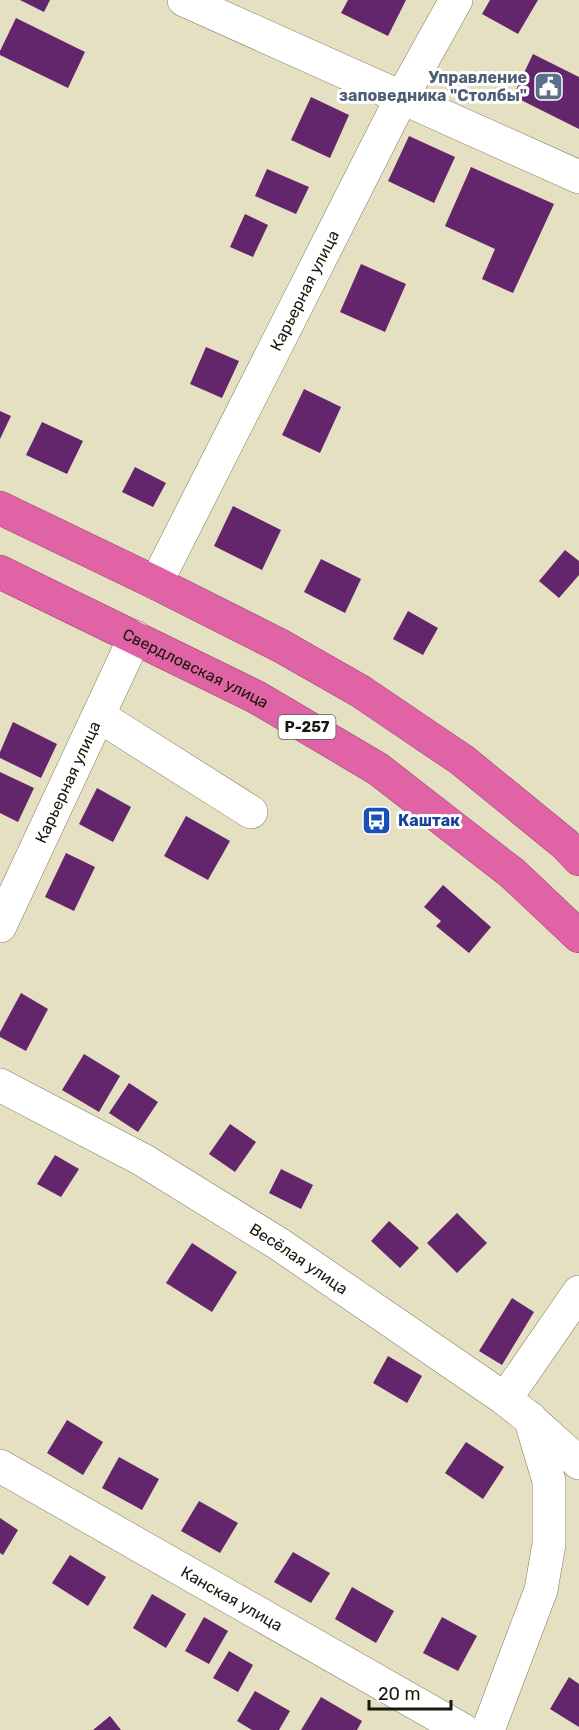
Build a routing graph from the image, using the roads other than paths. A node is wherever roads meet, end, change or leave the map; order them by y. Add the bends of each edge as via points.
1 (184, 0) edge
2 (456, 0) edge
3 (402, 97) junction
4 (579, 177) edge
5 (0, 508) edge
6 (0, 572) edge
7 (156, 583) junction
8 (135, 637) junction
9 (99, 716) junction
10 (251, 812) dead end
11 (579, 859) edge
12 (0, 926) edge
13 (579, 936) edge
14 (0, 1085) edge
15 (579, 1292) edge
16 (517, 1408) junction
17 (579, 1463) edge
18 (0, 1466) edge
19 (463, 1730) edge
20 (488, 1730) edge

1 - 3 street
2 - 3 street, Карьерная улица
3 - 4 street
3 - 7 street, Карьерная улица
5 - 7 highway
6 - 8 highway, Свердловская улица / Р-257
7 - 11 highway via 360,691 462,760
8 - 9 street, Карьерная улица
8 - 13 highway, Свердловская улица / Р-257 via 256,697 378,769 512,873
9 - 10 street
9 - 12 street, Карьерная улица
14 - 16 street, Весёлая улица via 143,1160 279,1244
15 - 16 street
16 - 17 street, Весёлая улица
16 - 20 street via 549,1481 549,1544 541,1590
18 - 19 street, Канская улица

